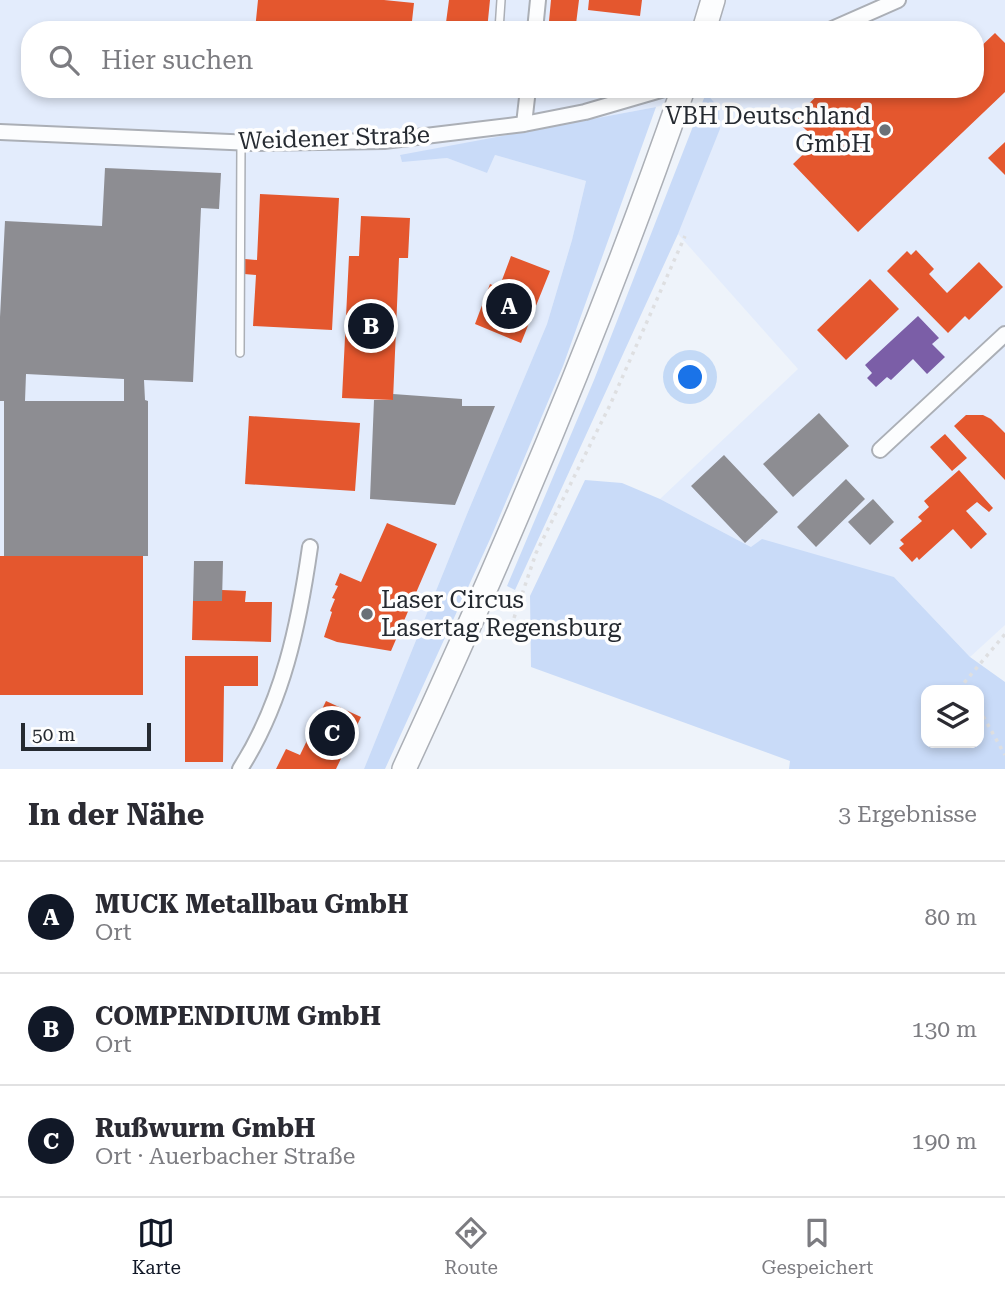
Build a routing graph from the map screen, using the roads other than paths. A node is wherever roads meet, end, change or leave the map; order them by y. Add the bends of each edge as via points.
1 (501, 0) edge
2 (538, 0) edge
3 (713, 0) edge
4 (898, 0) edge
5 (500, 21) edge
6 (536, 21) edge
7 (706, 21) edge
8 (850, 21) edge
9 (527, 98) edge
10 (633, 98) edge
11 (680, 98) edge
12 (524, 124) junction
13 (0, 132) edge
14 (241, 143) junction
15 (1005, 334) edge
16 (240, 352) dead end
17 (880, 450) dead end
18 (310, 547) dead end
19 (240, 769) edge
20 (404, 769) edge

1 - 5 lane
2 - 6 street
3 - 7 highway
4 - 8 street
9 - 12 street
10 - 12 street, Weidener Straße
11 - 20 highway via 547,446
12 - 14 street, Weidener Straße via 384,141
13 - 14 street, Weidener Straße
14 - 16 lane
15 - 17 street
18 - 19 street via 291,652 250,755

